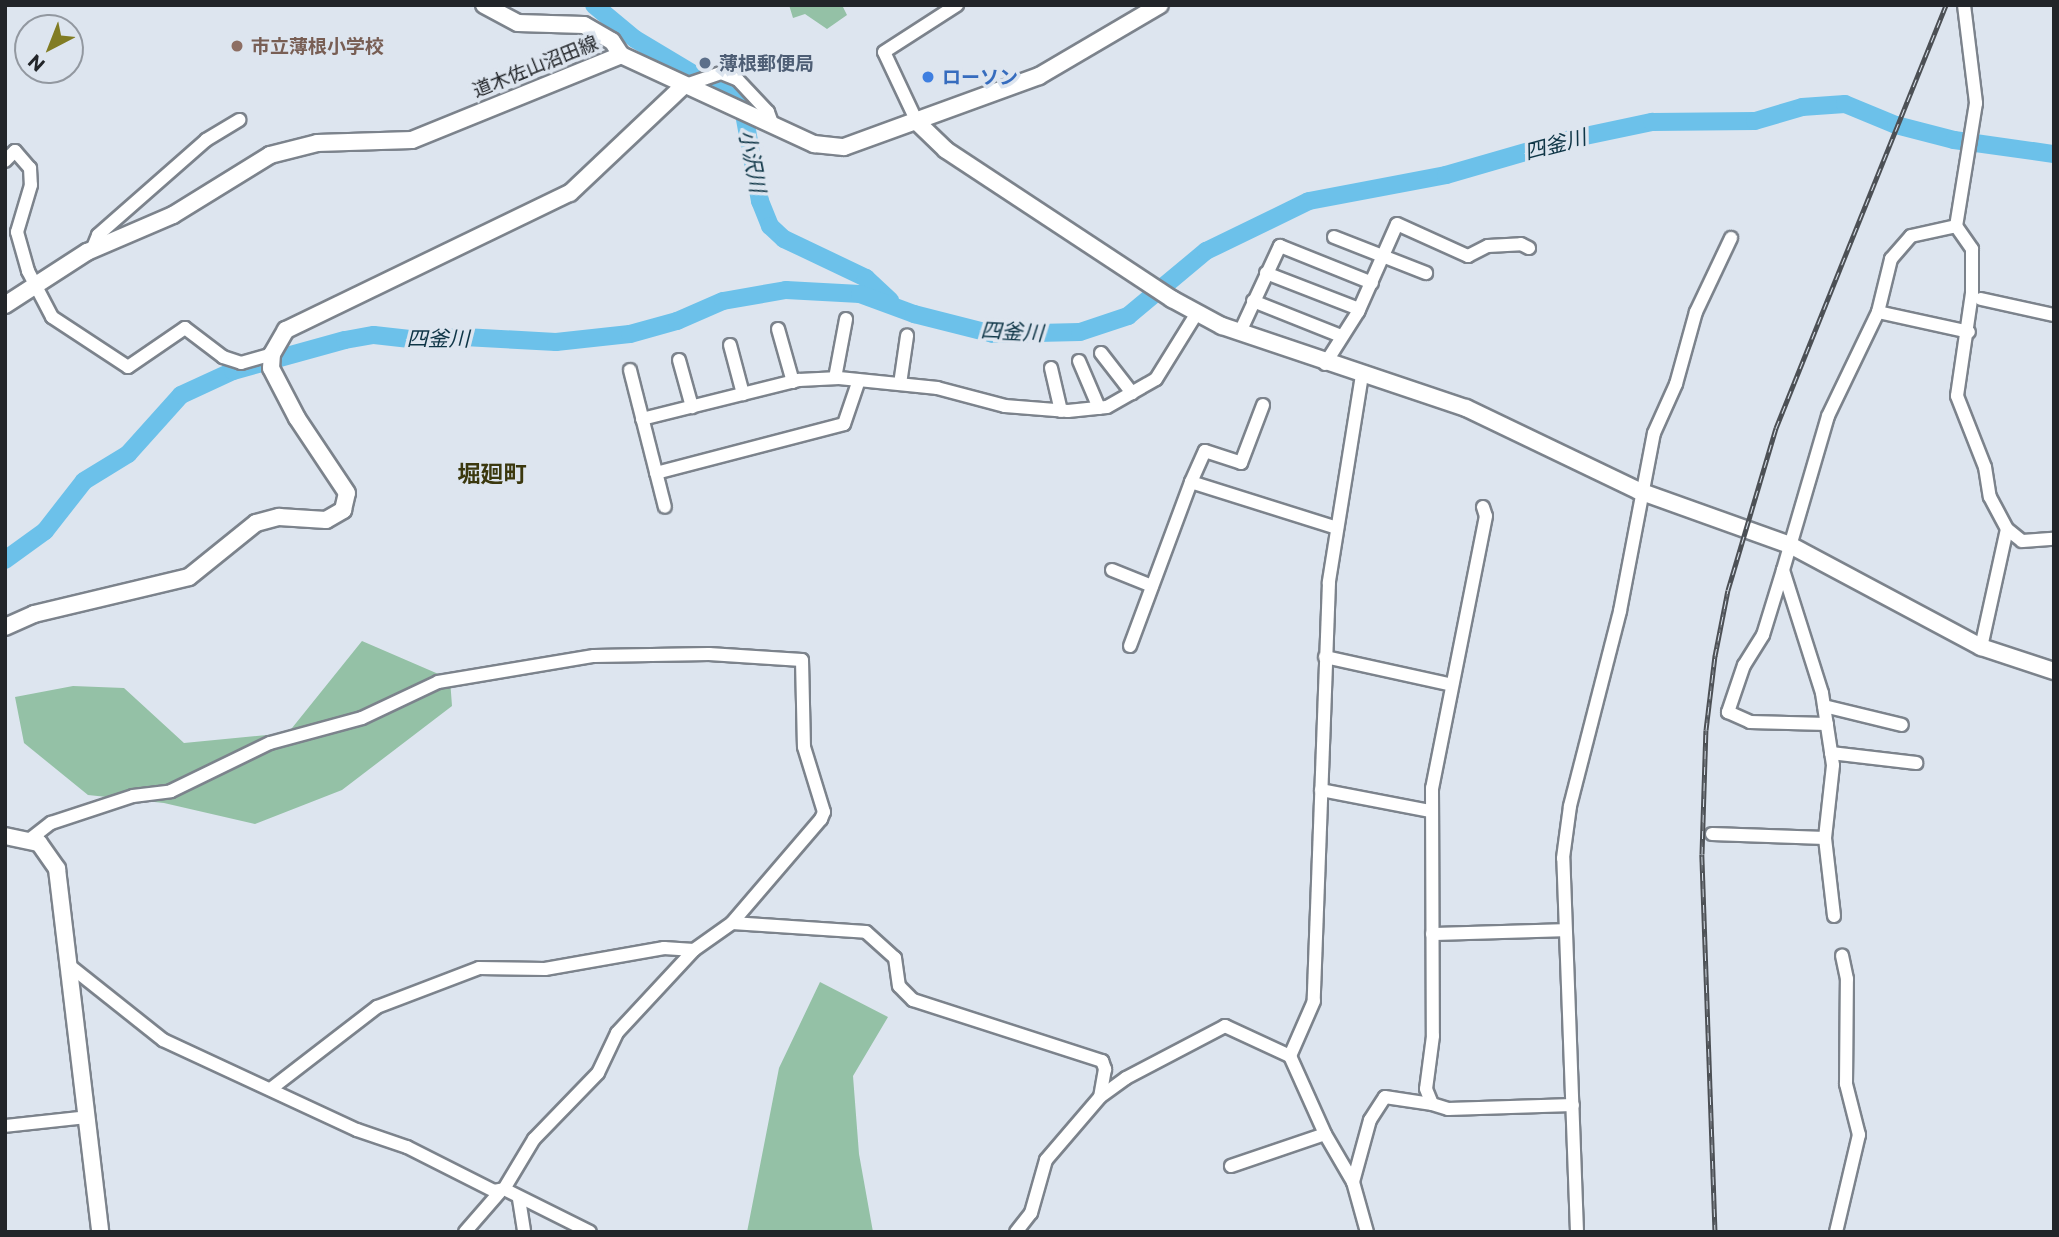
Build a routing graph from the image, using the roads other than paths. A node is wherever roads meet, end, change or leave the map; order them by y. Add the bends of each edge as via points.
1 (484, 5) edge
2 (957, 5) edge
3 (1160, 5) edge
4 (1964, 5) edge
5 (621, 55) junction
6 (686, 85) junction
7 (239, 120) dead end
8 (917, 122) junction
9 (773, 126) junction
10 (5, 161) edge
11 (1956, 226) junction
12 (1334, 237) dead end
13 (1731, 238) dead end
14 (1529, 248) dead end
15 (92, 250) junction
16 (1384, 256) junction
17 (1266, 273) junction
18 (1426, 273) dead end
19 (1372, 283) junction
20 (34, 285) junction
21 (1981, 299) dead end
22 (1253, 301) junction
23 (5, 305) edge
24 (1359, 309) junction
25 (1878, 312) junction
26 (1198, 313) junction
27 (2054, 315) edge
28 (846, 319) dead end
29 (778, 329) dead end
30 (1240, 332) junction
31 (1969, 332) junction
32 (907, 336) dead end
33 (1340, 336) junction
34 (730, 345) dead end
35 (1101, 353) dead end
36 (272, 354) junction
37 (679, 360) dead end
38 (1079, 361) dead end
39 (1325, 364) junction
40 (1051, 368) dead end
41 (630, 370) dead end
42 (1362, 375) junction
43 (835, 378) junction
44 (859, 380) junction
45 (793, 382) junction
46 (900, 384) junction
47 (1132, 393) junction
48 (743, 394) junction
49 (1263, 405) dead end
50 (692, 407) junction
51 (1099, 408) junction
52 (1061, 411) junction
53 (642, 419) junction
54 (656, 474) junction
55 (1191, 482) junction
56 (1639, 491) junction
57 (665, 507) dead end
58 (1483, 507) dead end
59 (1337, 528) junction
60 (2007, 528) junction
61 (2054, 539) edge
62 (1790, 545) junction
63 (1112, 570) dead end
64 (1783, 570) junction
65 (1152, 586) junction
66 (5, 627) edge
67 (1130, 646) dead end
68 (1981, 647) junction
69 (1325, 657) junction
70 (2054, 671) edge
71 (1452, 685) junction
72 (1824, 706) junction
73 (1827, 724) junction
74 (1902, 725) dead end
75 (1831, 753) junction
76 (1916, 763) dead end
77 (1321, 790) junction
78 (1430, 811) junction
79 (1712, 834) dead end
80 (5, 836) edge
81 (1825, 838) junction
82 (29, 840) junction
83 (1834, 916) dead end
84 (732, 923) junction
85 (1564, 930) junction
86 (1432, 934) junction
87 (694, 950) junction
88 (1842, 956) dead end
89 (69, 966) junction
90 (1290, 1056) junction
91 (272, 1088) junction
92 (1100, 1097) junction
93 (1432, 1104) junction
94 (1573, 1105) junction
95 (88, 1117) junction
96 (5, 1126) edge
97 (1325, 1134) junction
98 (1231, 1166) dead end
99 (1353, 1182) junction
100 (501, 1191) junction
101 (519, 1199) junction
102 (100, 1232) edge
103 (465, 1232) edge
104 (524, 1232) edge
105 (590, 1232) edge
106 (1016, 1232) edge
107 (1367, 1232) edge
108 (1577, 1232) edge
109 (1836, 1232) edge

1 - 5 street via 518,23 584,25 612,41
2 - 8 street via 884,52
3 - 8 street, 道木佐山沼田線 via 1039,76
4 - 11 street via 1976,103
5 - 6 street, 道木佐山沼田線
5 - 15 street, 道木佐山沼田線 via 412,140 317,143 270,155 173,215
6 - 9 street, 道木佐山沼田線
6 - 9 street via 721,73 738,80 768,112
6 - 36 street via 570,193 286,330
7 - 15 street via 223,126 98,235
8 - 9 street, 道木佐山沼田線 via 844,147 814,144
8 - 26 street via 932,140
10 - 20 street via 15,151 30,167 31,185 17,232
11 - 25 street via 1911,236 1891,258
11 - 31 street via 1972,249
12 - 16 street
13 - 56 street via 1696,312
14 - 16 street via 1521,244 1488,246 1468,256 1397,224
15 - 20 street, 道木佐山沼田線
16 - 18 street
16 - 19 street
17 - 19 street via 1280,246
17 - 22 street
17 - 24 street
19 - 24 street
20 - 23 street, 道木佐山沼田線
20 - 36 street via 52,317 128,367 185,328 223,358 241,363
21 - 27 street
22 - 30 street
22 - 33 street
24 - 33 street
25 - 31 street
25 - 62 street via 1828,416
26 - 30 street
26 - 47 street via 1156,379
28 - 43 street
29 - 45 street
30 - 39 street
31 - 60 street via 1957,396 1985,467 1990,498
32 - 46 street
33 - 39 street
34 - 48 street
35 - 47 street
36 - 66 street via 271,368 284,396 347,493 343,510 326,520 279,517 256,523 189,578 45,611
37 - 50 street
38 - 51 street
39 - 42 street
40 - 52 street
41 - 53 street
42 - 56 street via 1466,408
42 - 59 street
43 - 44 street
43 - 45 street
44 - 46 street
44 - 54 street via 844,424
45 - 48 street
46 - 52 street via 937,388 1005,406
47 - 51 street
48 - 50 street
49 - 55 street via 1241,463 1205,451
50 - 53 street
51 - 52 street
53 - 54 street
54 - 57 street
55 - 59 street
55 - 65 street
56 - 62 street
56 - 85 street via 1620,611 1570,806 1563,858
58 - 71 street via 1486,516
59 - 69 street
60 - 61 street via 2022,541
60 - 68 street
62 - 64 street
62 - 68 street
63 - 65 street
64 - 72 street
64 - 73 street via 1763,635 1744,665 1728,712 1750,722
65 - 67 street
68 - 70 street
69 - 71 street
69 - 77 street
71 - 78 street
72 - 73 street
72 - 74 street
73 - 75 street
75 - 76 street
75 - 81 street via 1832,791
77 - 78 street
77 - 90 street via 1314,1001
78 - 86 street
79 - 81 street
80 - 82 street
81 - 83 street
82 - 84 street via 51,823 133,796 171,791 270,743 362,718 438,682 594,656 709,654 802,660 804,747 824,812
82 - 89 street via 39,843 57,869
84 - 87 street
84 - 92 street via 866,932 895,958 899,986 916,1002 1102,1061
85 - 86 street
85 - 94 street
86 - 93 street via 1433,1036 1426,1089
87 - 91 street via 664,948 545,969 480,968 377,1007
87 - 100 street via 617,1033 598,1073 534,1139
88 - 109 street via 1847,979 1846,1084 1859,1135
89 - 91 street via 163,1040
89 - 95 street
90 - 92 street via 1225,1026
90 - 97 street
91 - 100 street
92 - 106 street via 1045,1160 1036,1200
93 - 94 street via 1448,1109
93 - 99 street via 1385,1097 1370,1121
94 - 108 street
95 - 96 street
95 - 102 street
97 - 98 street
97 - 99 street
99 - 107 street
100 - 101 street
100 - 103 street
101 - 104 street
101 - 105 street

